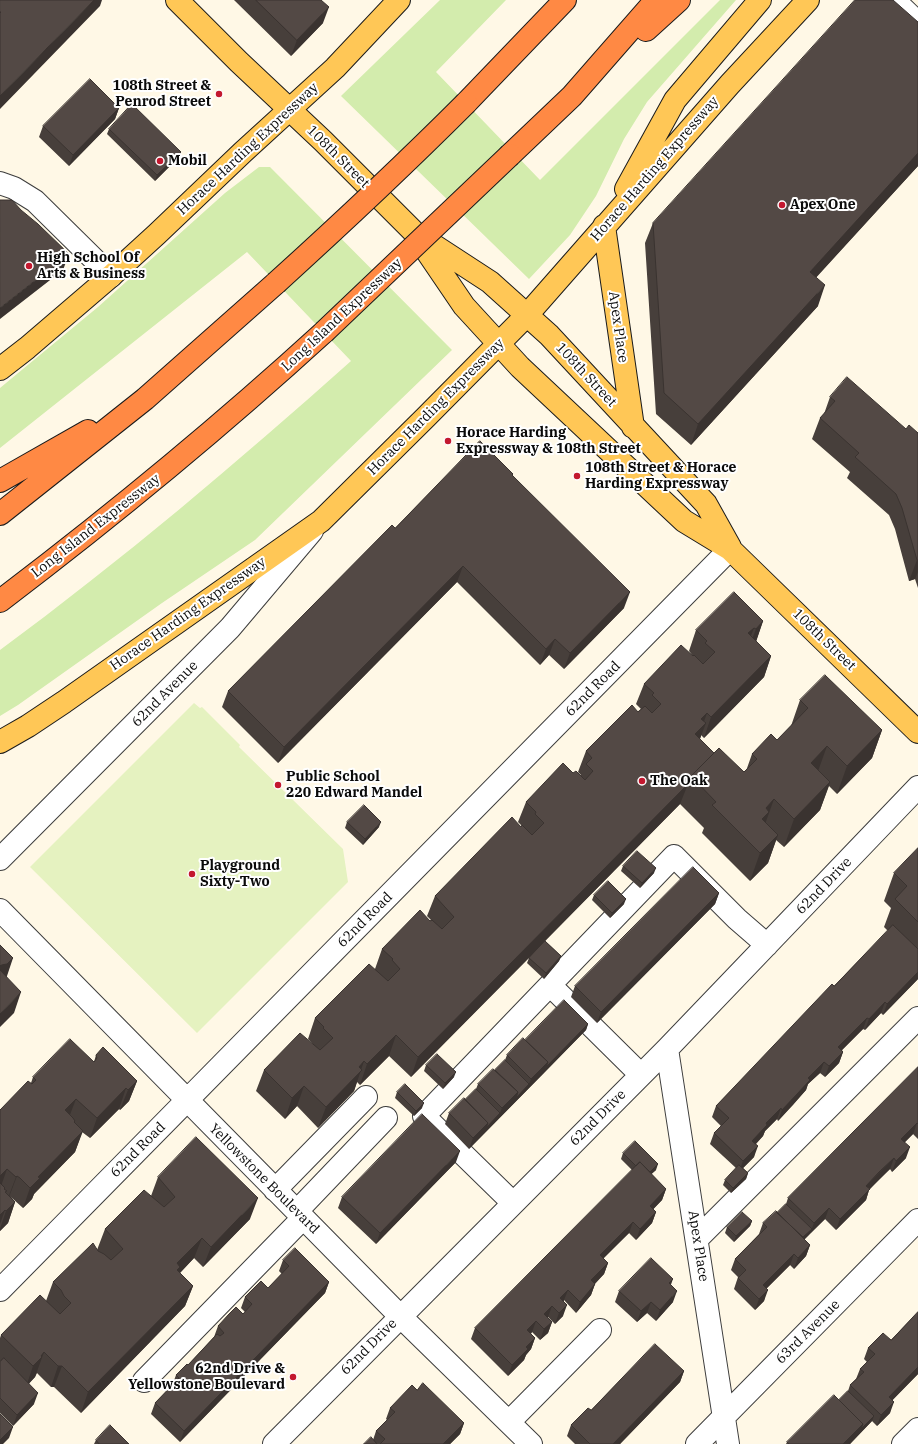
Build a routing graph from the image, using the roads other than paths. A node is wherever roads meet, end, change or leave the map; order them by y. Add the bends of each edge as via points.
1 (177, 0) edge
2 (398, 0) edge
3 (565, 0) edge
4 (656, 0) edge
5 (679, 0) edge
6 (760, 0) edge
7 (808, 0) edge
8 (572, 96) junction
9 (289, 110) junction
10 (0, 183) edge
11 (604, 226) junction
12 (413, 231) junction
13 (111, 276) junction
14 (527, 315) junction
15 (499, 344) junction
16 (0, 368) edge
17 (145, 399) junction
18 (633, 427) junction
19 (0, 481) edge
20 (0, 514) edge
21 (321, 521) junction
22 (730, 548) junction
23 (0, 601) edge
24 (918, 732) edge
25 (0, 742) edge
26 (918, 787) edge
27 (0, 859) edge
28 (0, 910) edge
29 (767, 945) junction
30 (550, 985) junction
31 (918, 1018) edge
32 (667, 1049) junction
33 (641, 1075) junction
34 (366, 1098) dead end
35 (187, 1100) junction
36 (386, 1118) dead end
37 (275, 1190) junction
38 (513, 1203) junction
39 (300, 1215) junction
40 (918, 1220) edge
41 (697, 1239) junction
42 (0, 1290) edge
43 (400, 1316) junction
44 (600, 1330) dead end
45 (144, 1381) dead end
46 (724, 1416) junction
47 (509, 1422) junction
48 (918, 1429) edge
49 (526, 1443) edge
50 (274, 1444) edge
51 (697, 1444) edge
52 (728, 1444) edge
53 (903, 1444) edge

1 - 9 main road, 108th Street
2 - 9 main road, Horace Harding Expressway via 335,68
3 - 17 highway, bridge via 466,103 363,203
4 - 8 highway, Long Island Expressway
5 - 8 highway
6 - 11 main road via 675,100
7 - 11 main road, Horace Harding Expressway
8 - 23 highway, Long Island Expressway, bridge via 262,390 122,507
9 - 12 main road, 108th Street
9 - 13 main road, Horace Harding Expressway
10 - 13 street via 35,201
11 - 14 main road, Horace Harding Expressway
11 - 18 main road, Apex Place
12 - 14 main road, 108th Street via 490,282
12 - 15 main road, 108th Street via 464,306
13 - 16 main road, Horace Harding Expressway
14 - 15 main road, Horace Harding Expressway
14 - 18 main road, 108th Street via 549,335
15 - 21 main road, Horace Harding Expressway
15 - 22 main road, 108th Street via 520,367 684,521
17 - 19 highway
17 - 20 highway
18 - 22 main road, 108th Street via 706,504
21 - 25 main road, Horace Harding Expressway via 64,702
21 - 27 street, 62nd Avenue via 230,628
22 - 24 main road, 108th Street
22 - 35 street, 62nd Road
26 - 29 street, 62nd Drive
28 - 35 street, Yellowstone Boulevard
29 - 30 street via 674,856
29 - 32 street, 62nd Drive
30 - 33 street
30 - 38 street via 424,1116
31 - 41 street
32 - 33 street, 62nd Drive
32 - 41 street, Apex Place
33 - 38 street, 62nd Drive
34 - 37 street
35 - 37 street, Yellowstone Boulevard
35 - 42 street, 62nd Road
36 - 39 street
37 - 39 street, Yellowstone Boulevard
38 - 43 street, 62nd Drive
39 - 43 street, Yellowstone Boulevard
39 - 45 street
40 - 46 street, 63rd Avenue
41 - 46 street, Apex Place
43 - 47 street, Yellowstone Boulevard
43 - 50 street, 62nd Drive
44 - 47 street
46 - 51 street, 63rd Avenue
46 - 52 street, Apex Place
47 - 49 street, Yellowstone Boulevard
48 - 53 street

